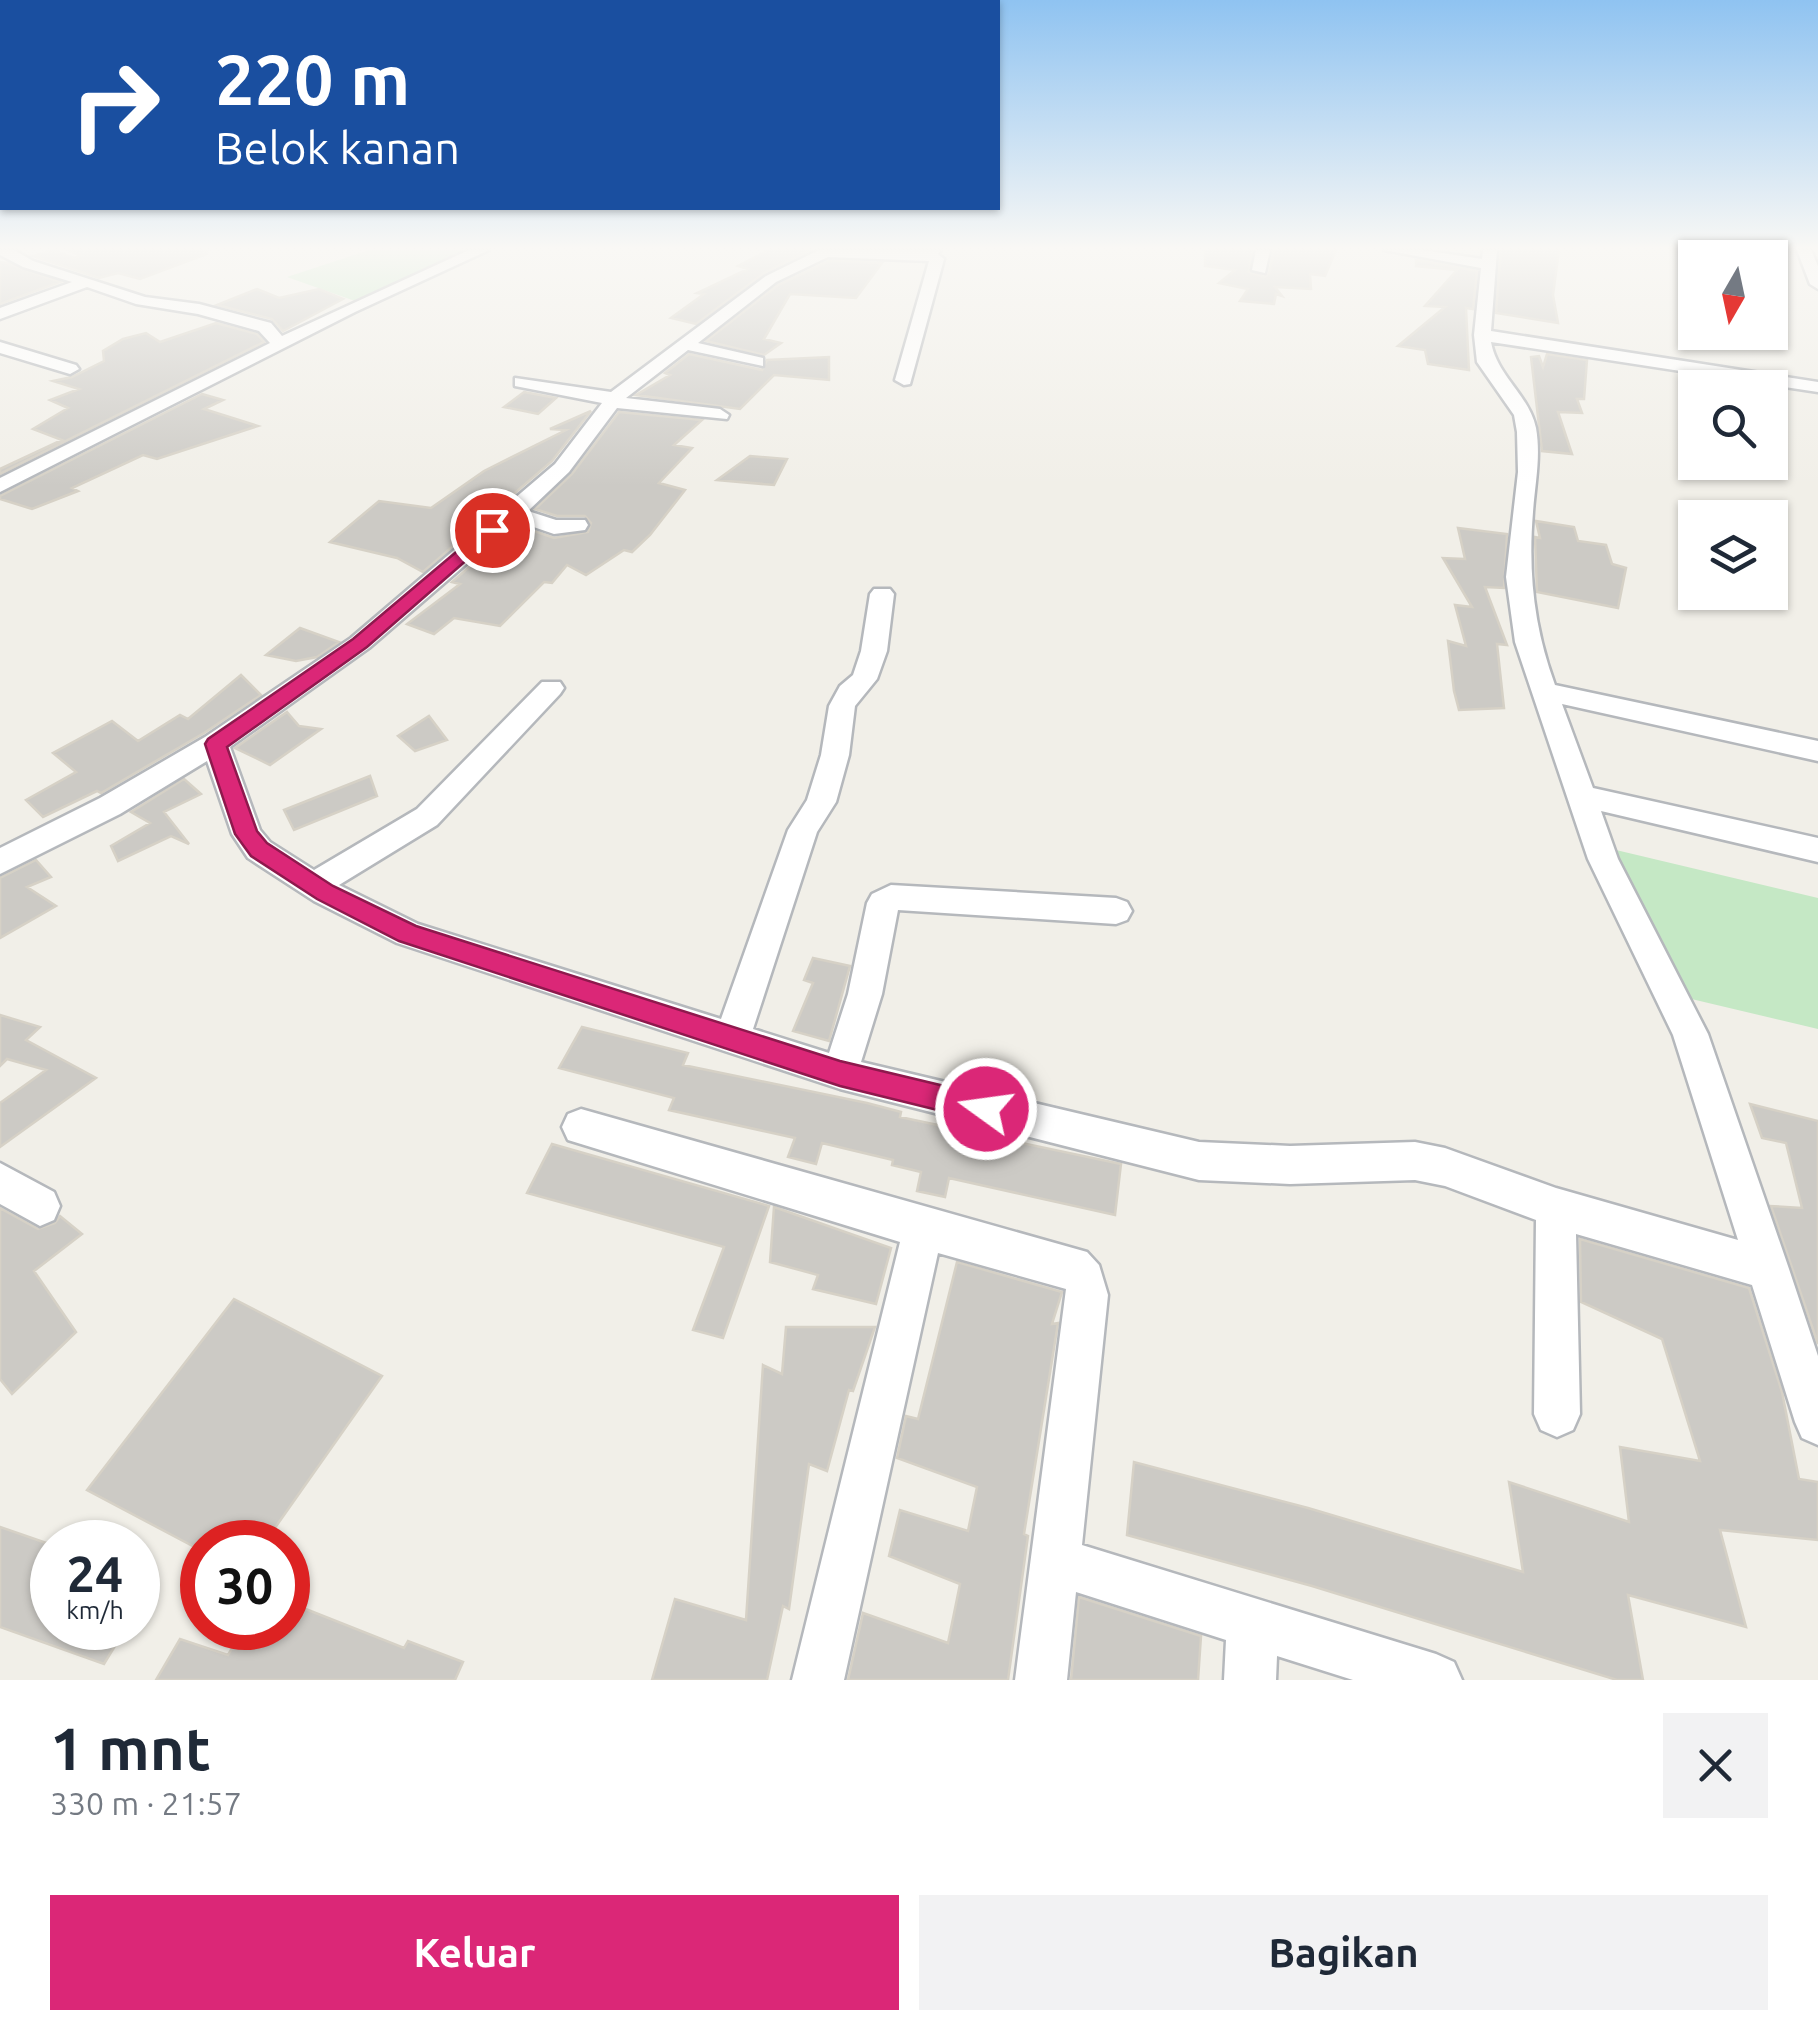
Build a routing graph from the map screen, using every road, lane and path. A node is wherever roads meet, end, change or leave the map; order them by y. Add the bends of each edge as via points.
1 (267, 328) edge
2 (314, 328) edge
3 (704, 328) edge
4 (918, 328) edge
5 (1483, 328) edge
6 (1482, 334) junction
7 (280, 344) junction
8 (682, 344) junction
9 (0, 347) edge
10 (757, 362) dead end
11 (70, 369) dead end
12 (904, 380) dead end
13 (520, 382) dead end
14 (1818, 387) edge
15 (613, 400) junction
16 (720, 415) dead end
17 (0, 486) edge
18 (513, 513) junction
19 (578, 525) dead end
20 (882, 594) dead end
21 (551, 688) dead end
22 (1543, 691) junction
23 (215, 744) junction
24 (1818, 751) edge
25 (1580, 796) junction
26 (1818, 850) edge
27 (0, 862) edge
28 (314, 885) junction
29 (1116, 911) dead end
30 (732, 1038) junction
31 (840, 1074) junction
32 (581, 1127) dead end
33 (0, 1182) edge
34 (40, 1206) dead end
35 (1556, 1208) junction
36 (923, 1229) junction
37 (1768, 1270) junction
38 (1557, 1414) dead end
39 (1818, 1422) edge
40 (1056, 1561) junction
41 (1252, 1623) junction
42 (818, 1680) edge
43 (1041, 1680) edge
44 (1250, 1680) edge
45 (1436, 1680) edge

1 - 7 street
2 - 7 street
3 - 8 street
4 - 12 street
5 - 6 street
6 - 14 street
6 - 22 street via 1486,362 1527,432 1518,576 1523,627
7 - 17 street
8 - 10 street
8 - 15 street
9 - 11 street
13 - 15 street
15 - 16 street
15 - 18 street via 562,468
18 - 19 street via 554,527
18 - 23 street via 360,643
20 - 30 street via 874,651 842,706 821,802 802,830
21 - 28 street via 427,817
22 - 24 street
22 - 25 street
23 - 27 street
23 - 28 street via 246,834
25 - 26 street
25 - 37 street via 1603,859 1690,1034
28 - 30 street via 408,934
29 - 31 street via 891,897 883,903
30 - 31 street
31 - 35 street via 1199,1161 1415,1161
32 - 36 street
33 - 34 street
35 - 37 street
35 - 38 street
36 - 40 street via 1083,1274 1086,1307
36 - 42 street
37 - 39 street
40 - 41 street
40 - 43 street
41 - 44 street
41 - 45 street

